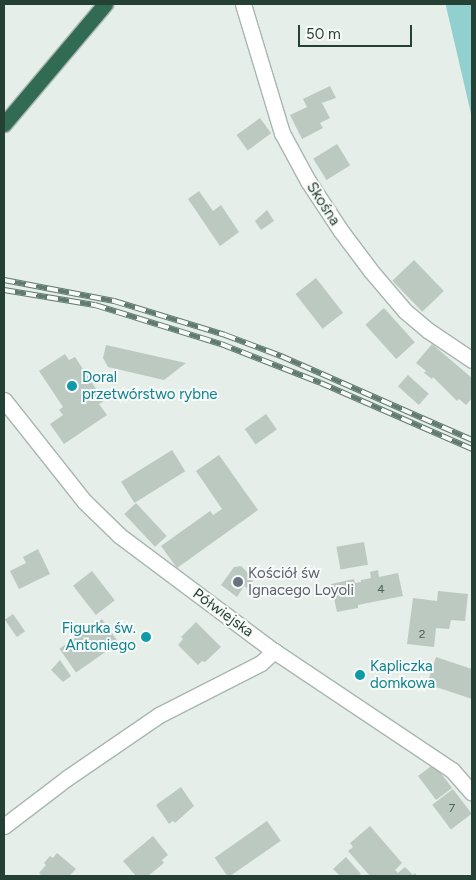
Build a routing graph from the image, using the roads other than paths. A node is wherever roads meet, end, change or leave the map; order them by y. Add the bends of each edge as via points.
1 (105, 4) edge
2 (243, 4) edge
3 (4, 124) edge
4 (472, 360) edge
5 (4, 400) edge
6 (274, 650) junction
7 (472, 793) edge
8 (4, 826) edge

1 - 3 highway
2 - 4 street, Skośna via 282,133 308,181 341,232 405,311
5 - 6 street, Półwiejska via 84,501 120,536
6 - 7 street, Półwiejska via 452,770
6 - 8 street via 261,663 159,715

